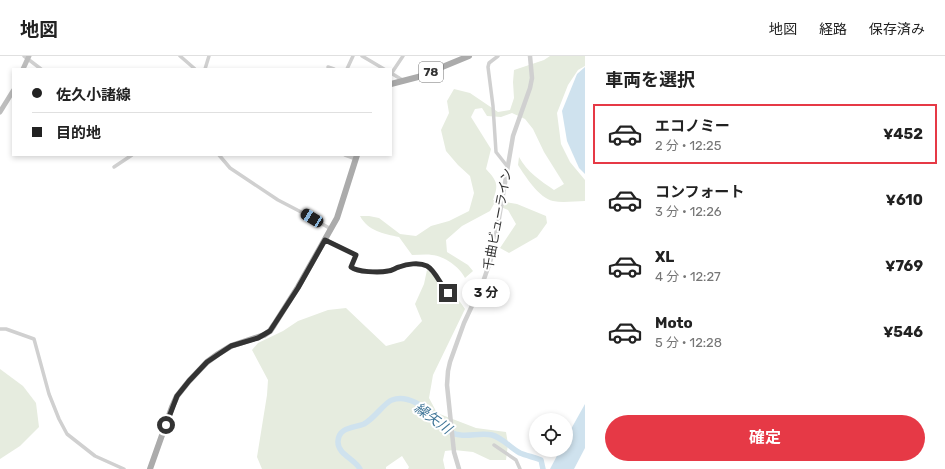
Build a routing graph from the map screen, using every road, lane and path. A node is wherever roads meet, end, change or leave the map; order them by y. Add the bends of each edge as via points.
1 (180, 56) edge
2 (209, 56) edge
3 (352, 56) edge
4 (362, 56) edge
5 (403, 56) edge
6 (469, 56) edge
7 (498, 56) edge
8 (530, 56) edge
9 (27, 57) edge
10 (328, 67) dead end
11 (23, 68) edge
12 (40, 68) edge
13 (194, 68) edge
14 (205, 68) edge
15 (331, 68) edge
16 (347, 68) edge
17 (382, 68) edge
18 (392, 72) edge
19 (392, 74) edge
20 (404, 81) junction
21 (392, 84) edge
22 (12, 93) edge
23 (0, 112) edge
24 (130, 156) edge
25 (220, 156) edge
26 (356, 157) edge
27 (507, 166) junction
28 (114, 167) dead end
29 (331, 230) junction
30 (325, 240) junction
31 (448, 293) dead end
32 (0, 329) edge
33 (494, 445) dead end
34 (124, 469) edge
35 (150, 469) edge
36 (459, 469) edge
37 (520, 469) edge

1 - 13 street
2 - 14 street
3 - 16 street
4 - 17 street
5 - 18 street
6 - 20 main road, 78
7 - 27 street via 489,63 488,68 496,152
8 - 27 street, 千曲ビューライン via 530,88 513,136
9 - 11 main road
9 - 12 street
10 - 15 street
19 - 20 street
20 - 21 main road, 78
22 - 23 main road
24 - 28 street
25 - 29 street via 230,168 278,200
26 - 29 main road via 342,208
27 - 36 street, 千曲ビューライン via 488,271 464,323 450,362 447,385 454,452
29 - 30 main road
30 - 31 street via 356,255 351,267 359,271 388,271 412,264 425,265
30 - 35 main road via 270,331 258,338 231,346 218,354 183,388 172,407
32 - 34 street via 34,339 49,394 67,434 95,456
33 - 37 street via 516,460

